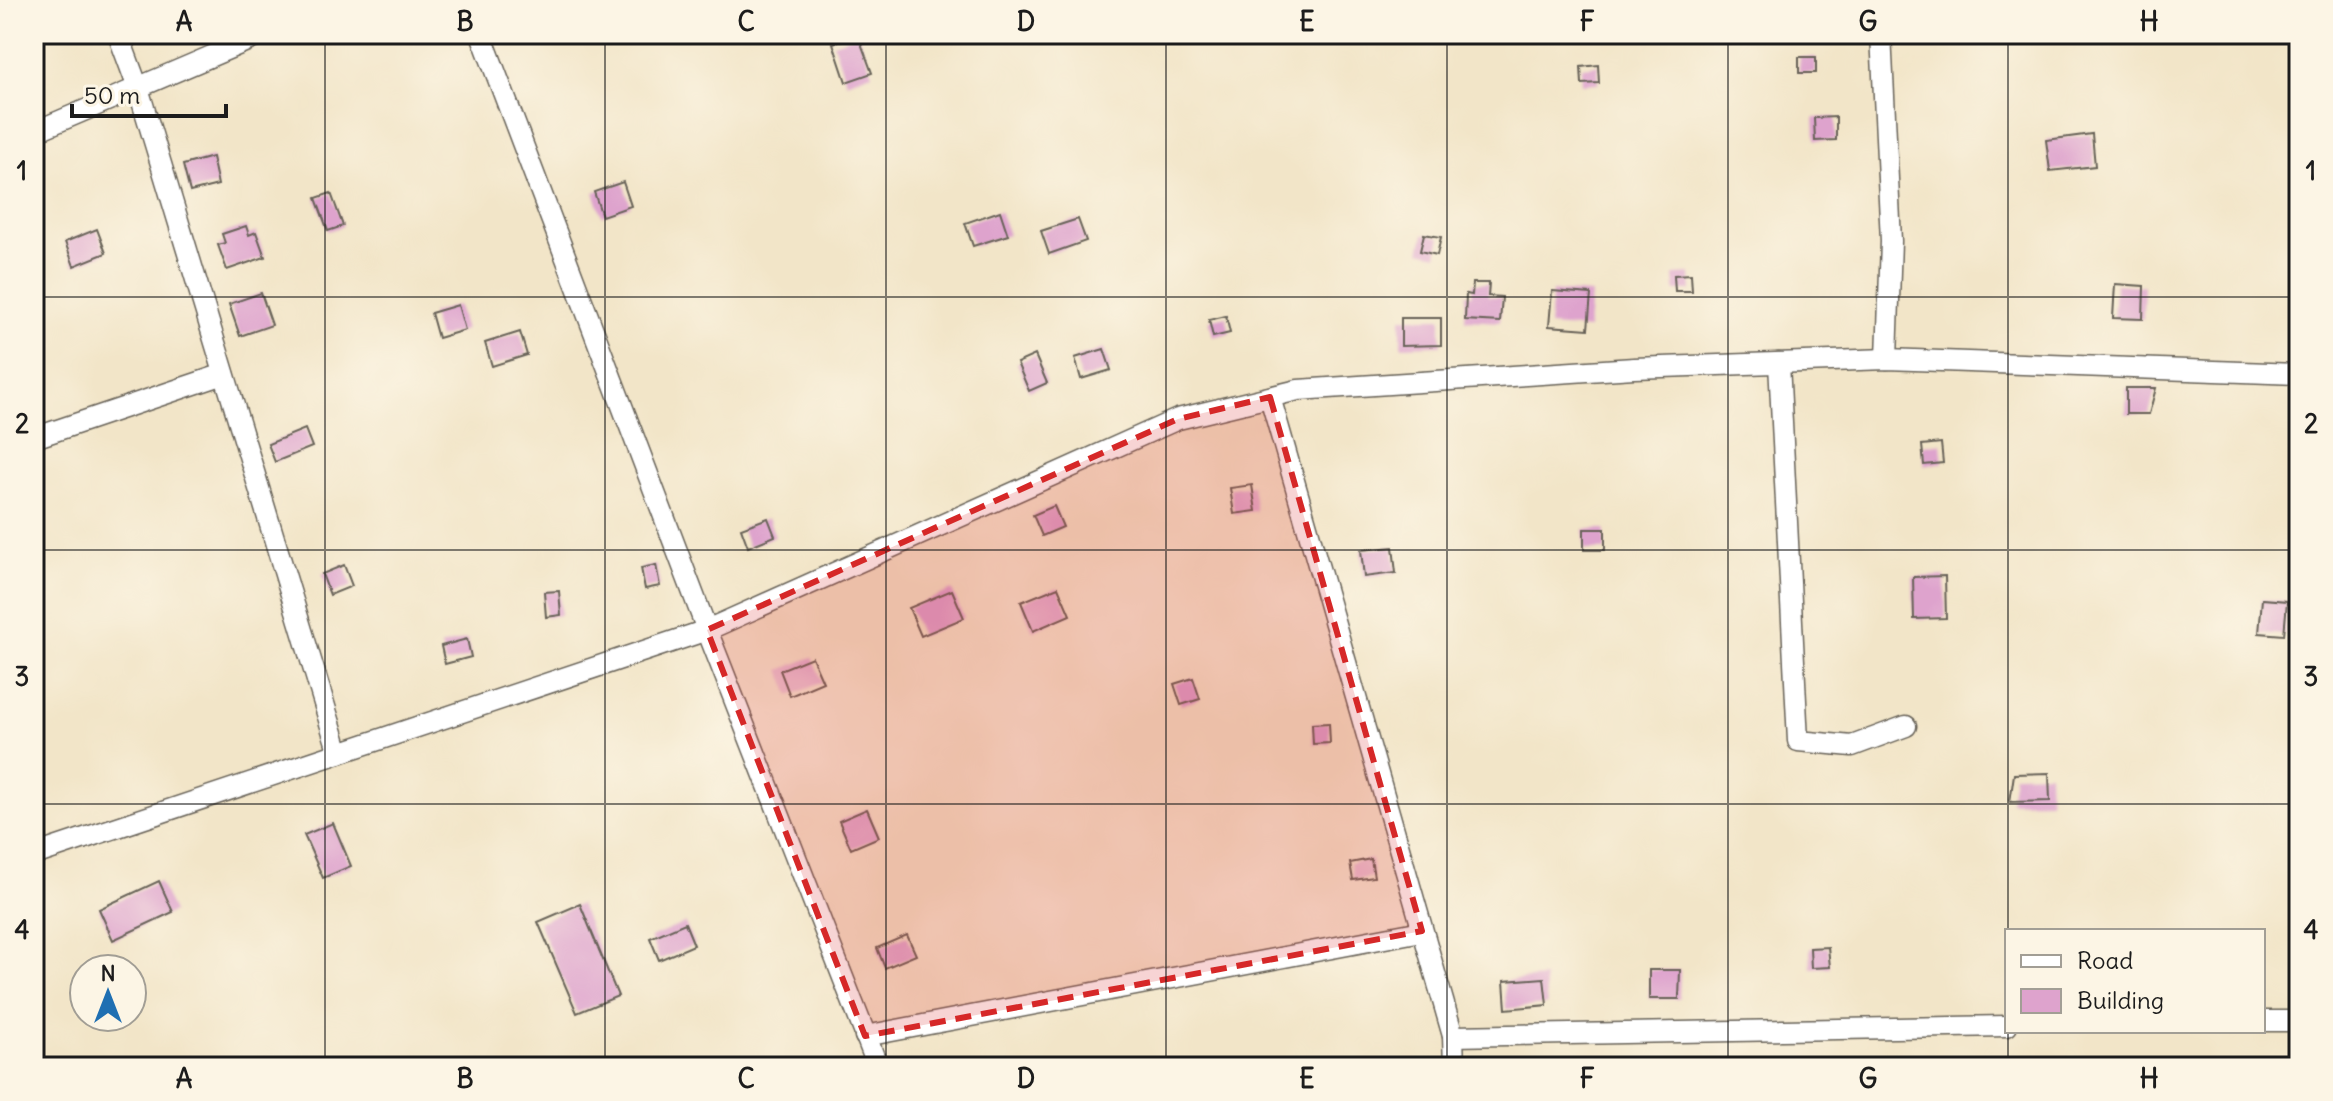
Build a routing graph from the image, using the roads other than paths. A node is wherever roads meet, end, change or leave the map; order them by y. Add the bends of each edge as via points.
1 (118, 34) edge
2 (263, 34) edge
3 (481, 34) edge
4 (1881, 34) edge
5 (138, 88) junction
6 (34, 132) edge
7 (1887, 359) junction
8 (1779, 363) junction
9 (224, 374) junction
10 (2299, 374) edge
11 (1270, 397) junction
12 (34, 438) edge
13 (707, 630) junction
14 (1906, 726) dead end
15 (339, 753) junction
16 (34, 855) edge
17 (1422, 931) junction
18 (2265, 1021) edge
19 (2299, 1021) edge
20 (2005, 1026) edge
21 (865, 1036) junction
22 (1453, 1036) junction
23 (878, 1067) edge
24 (1454, 1067) edge

1 - 5 street
2 - 5 street
3 - 13 street
4 - 7 street via 1891,241
5 - 6 street
5 - 9 street
7 - 8 street
7 - 10 street
8 - 11 street via 1298,390
8 - 14 street via 1798,741 1852,746
9 - 12 street
9 - 15 street
11 - 13 street via 1178,419
11 - 17 street
13 - 15 street
13 - 21 street
15 - 16 street
17 - 21 street
17 - 22 street
18 - 19 street
20 - 22 street
21 - 23 street
22 - 24 street

